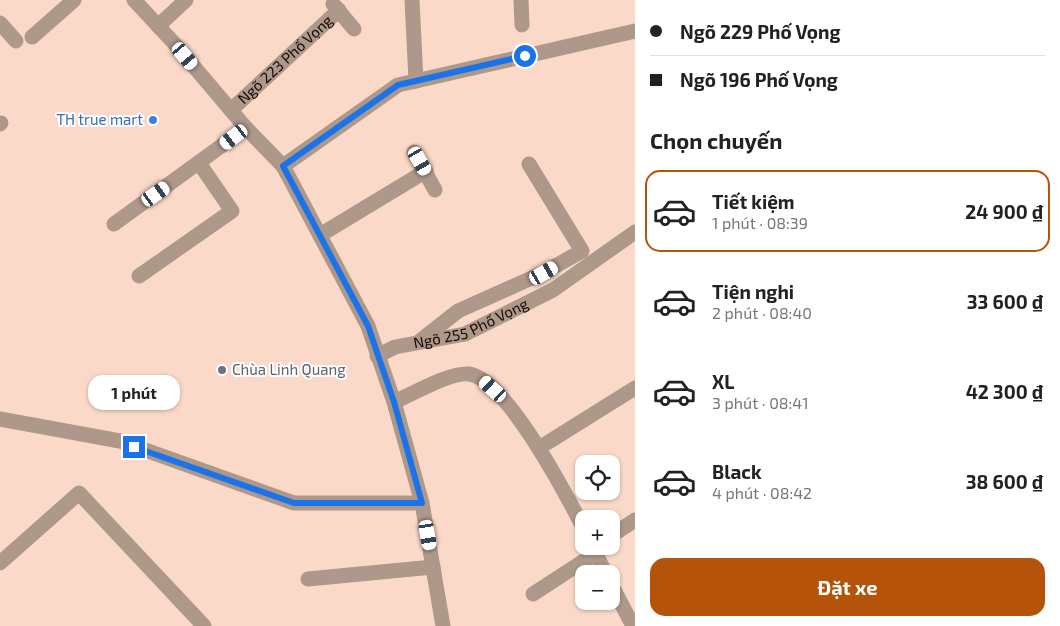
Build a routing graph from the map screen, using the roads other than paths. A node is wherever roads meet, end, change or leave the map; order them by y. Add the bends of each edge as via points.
1 (74, 0) edge
2 (134, 0) edge
3 (186, 0) edge
4 (412, 0) edge
5 (521, 0) edge
6 (0, 23) edge
7 (522, 25) dead end
8 (158, 26) junction
9 (354, 29) dead end
10 (635, 32) edge
11 (32, 37) dead end
12 (16, 41) dead end
13 (416, 81) junction
14 (231, 110) junction
15 (246, 128) junction
16 (414, 152) dead end
17 (199, 163) junction
18 (529, 164) dead end
19 (283, 166) junction
20 (426, 171) junction
21 (435, 190) dead end
22 (114, 224) dead end
23 (635, 232) edge
24 (320, 234) junction
25 (139, 276) dead end
26 (419, 342) junction
27 (377, 356) junction
28 (635, 388) edge
29 (394, 402) junction
30 (0, 419) edge
31 (539, 448) junction
32 (422, 503) junction
33 (575, 513) edge
34 (635, 520) edge
35 (620, 530) edge
36 (587, 555) edge
37 (0, 563) edge
38 (433, 567) junction
39 (308, 579) dead end
40 (533, 594) dead end
41 (620, 601) edge
42 (204, 626) edge
43 (444, 626) edge
44 (633, 626) edge

1 - 11 street
2 - 8 street
3 - 8 street
4 - 13 street
5 - 7 street
6 - 12 street
8 - 14 street
9 - 14 street, Ngõ 223 Phố Vọng via 336,7
10 - 13 street
13 - 19 street via 398,85
14 - 15 street
15 - 17 street
15 - 19 street
16 - 20 street
17 - 22 street
17 - 25 street via 232,211
18 - 26 street via 582,251 544,273 458,311
19 - 24 street
20 - 21 street
20 - 24 street
23 - 26 street, Ngõ 255 Phố Vọng via 553,290 465,334
24 - 27 street via 368,326
26 - 27 street, Ngõ 255 Phố Vọng via 394,347
27 - 29 street
28 - 31 street
29 - 31 street via 456,375 470,374 483,380 503,398
29 - 32 street
30 - 32 street via 120,441 294,503
31 - 33 street
32 - 38 street
34 - 35 street
36 - 40 street
37 - 42 street via 80,493
38 - 39 street
38 - 43 street
41 - 44 street

